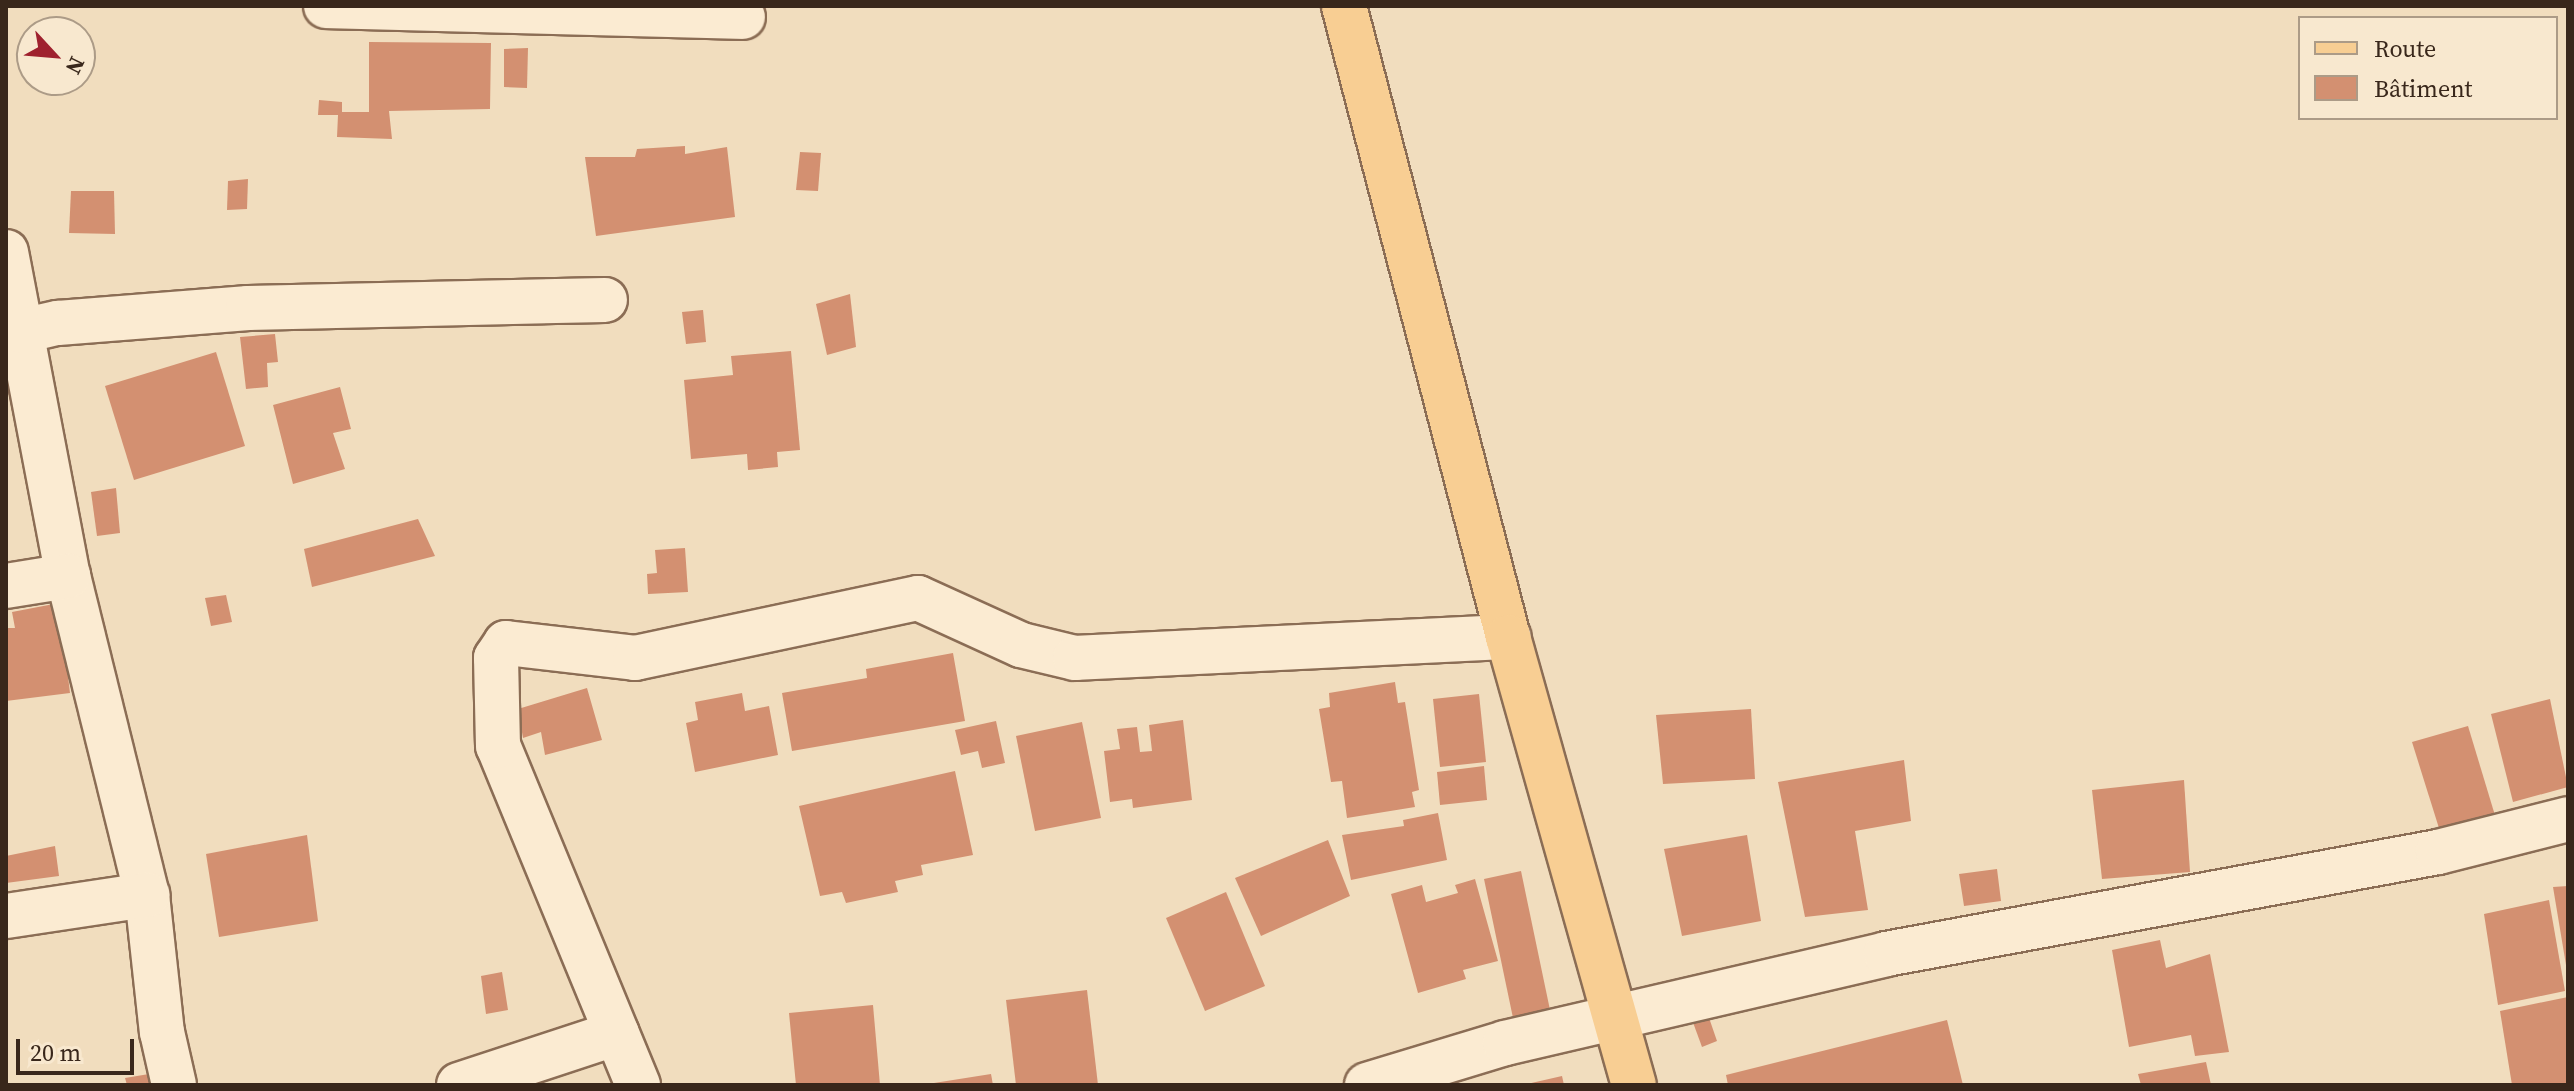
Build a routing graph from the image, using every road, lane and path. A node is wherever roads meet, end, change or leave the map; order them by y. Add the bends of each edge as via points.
1 (326, 6) edge
2 (1344, 6) edge
3 (743, 17) dead end
4 (6, 252) edge
5 (605, 300) dead end
6 (22, 331) junction
7 (68, 576) junction
8 (6, 586) edge
9 (1508, 637) junction
10 (2568, 819) edge
11 (147, 895) junction
12 (6, 916) edge
13 (1616, 1020) junction
14 (617, 1033) junction
15 (174, 1085) edge
16 (459, 1085) edge
17 (638, 1085) edge
18 (1367, 1085) edge
19 (1634, 1085) edge

1 - 3 street
2 - 9 main road
4 - 6 street
5 - 6 street via 248,308 58,323
6 - 7 street
7 - 8 street
7 - 11 street
9 - 13 main road
9 - 14 street via 1075,658 1021,645 918,598 635,658 506,643 496,658 498,746
10 - 13 street via 2438,852 1886,954
11 - 12 street
11 - 15 street via 162,1032
13 - 18 street via 1505,1043
13 - 19 main road
14 - 16 street
14 - 17 street

